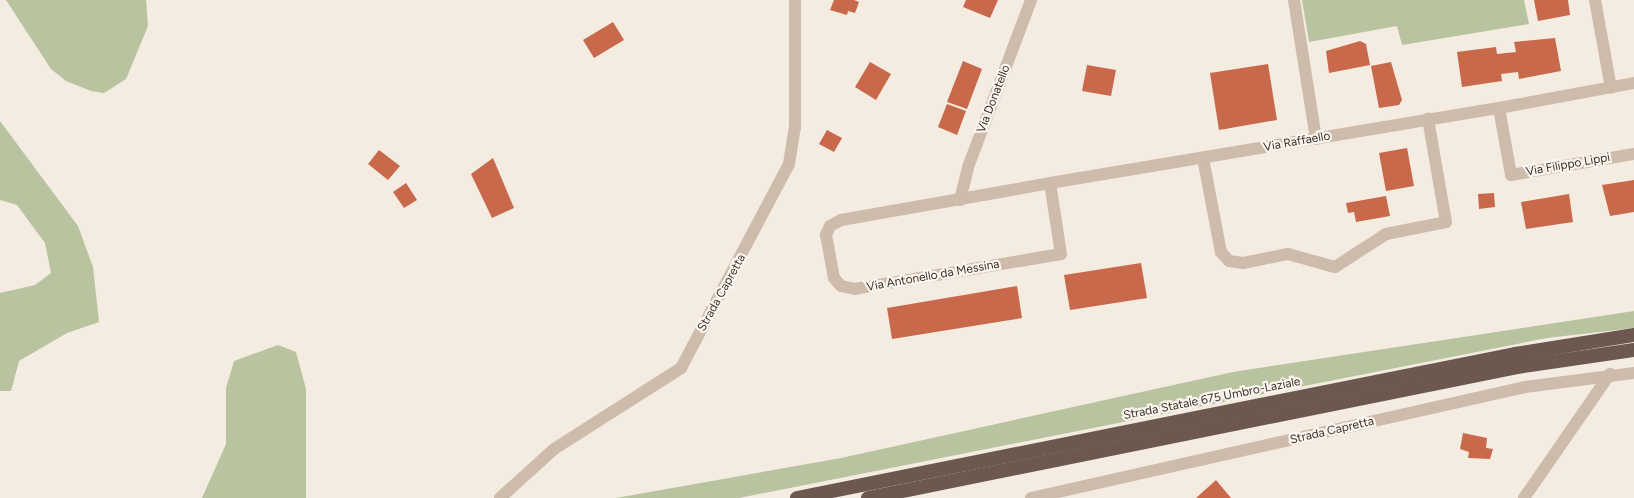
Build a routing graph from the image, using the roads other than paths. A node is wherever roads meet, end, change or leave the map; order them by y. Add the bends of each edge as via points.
1 (795, 0) edge
2 (1031, 0) edge
3 (1294, 0) edge
4 (1595, 0) edge
5 (1634, 84) edge
6 (1612, 88) junction
7 (1499, 108) junction
8 (1428, 119) junction
9 (1316, 139) junction
10 (1634, 154) edge
11 (1203, 158) junction
12 (1050, 183) junction
13 (960, 200) junction
14 (1634, 335) edge
15 (1634, 350) edge
16 (1634, 373) edge
17 (1610, 374) junction
18 (500, 498) edge
19 (797, 498) edge
20 (868, 498) edge
21 (1031, 498) edge
22 (1524, 498) edge

1 - 18 street, Strada Capretta via 796,128 788,164 681,368 554,449
2 - 13 street, Via Donatello via 968,167
3 - 9 street
4 - 6 street
5 - 6 street, Via Raffaello
6 - 7 street, Via Raffaello
7 - 8 street, Via Raffaello
7 - 10 street, Via Filippo Lippi via 1511,175
8 - 9 street, Via Raffaello
8 - 11 street via 1446,222 1386,234 1335,267 1288,254 1243,263 1229,261 1221,252
9 - 11 street, Via Raffaello
11 - 12 street, Via Raffaello
12 - 13 street, Via Raffaello
12 - 13 street, Via Antonello da Messina via 1061,254 855,289 841,286 834,278 826,235 830,226
14 - 19 highway, Strada Statale 675 Umbro-Laziale via 1515,354
15 - 20 highway via 1516,367
16 - 17 street, Strada Capretta
17 - 21 street, Strada Capretta via 1525,387
17 - 22 street

